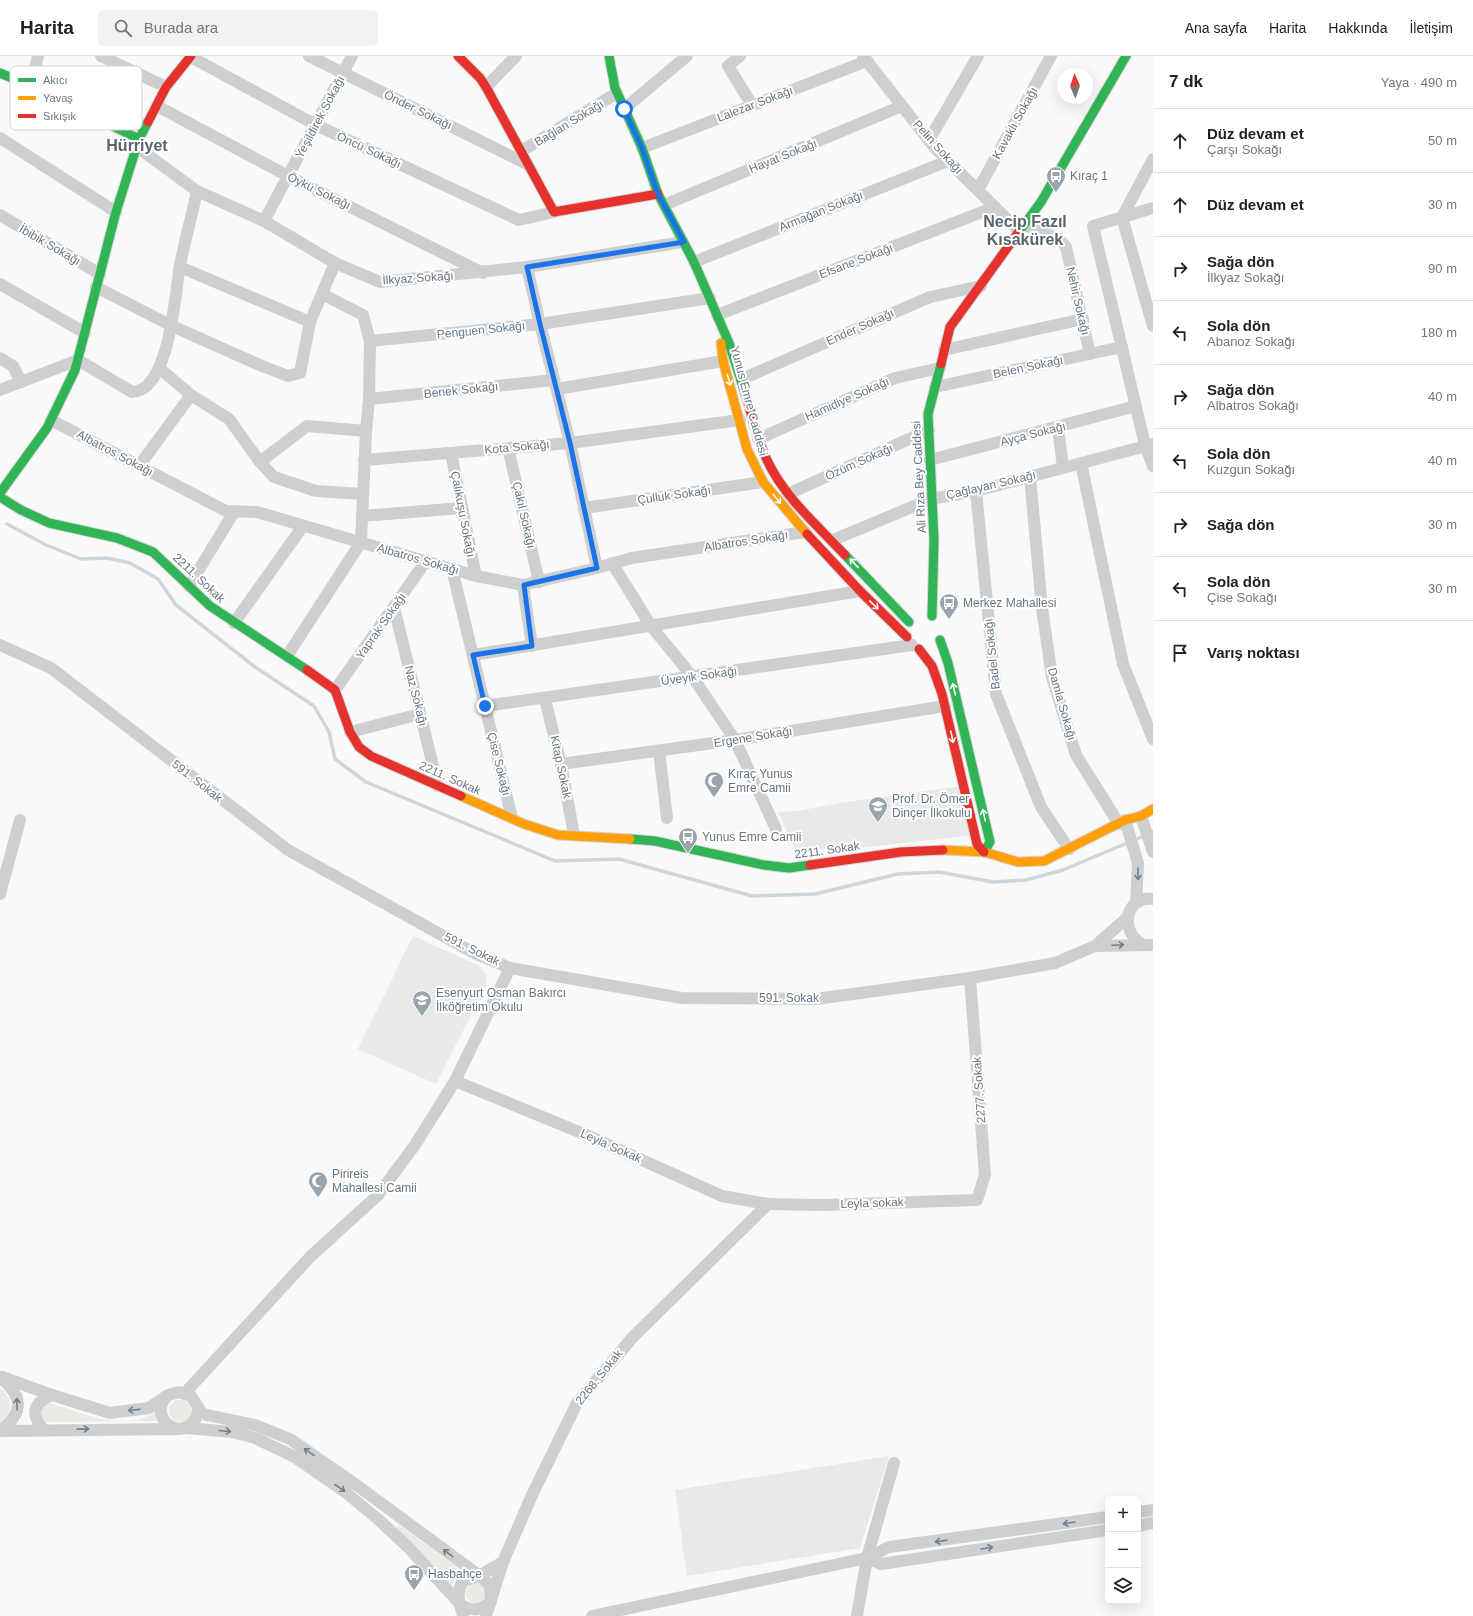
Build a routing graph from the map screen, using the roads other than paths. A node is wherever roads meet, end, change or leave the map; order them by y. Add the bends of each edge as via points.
1 (38, 56) edge
2 (101, 56) edge
3 (191, 56) edge
4 (309, 56) edge
5 (352, 56) edge
6 (458, 56) edge
7 (516, 56) edge
8 (620, 56) edge
9 (686, 56) edge
10 (740, 56) edge
11 (978, 56) edge
12 (1052, 56) edge
13 (1126, 56) edge
14 (865, 58) edge
15 (610, 60) edge
16 (36, 66) edge
17 (122, 66) edge
18 (343, 73) junction
19 (0, 74) edge
20 (142, 76) edge
21 (10, 78) edge
22 (166, 87) junction
23 (486, 87) junction
24 (617, 93) junction
25 (752, 105) junction
26 (157, 106) junction
27 (902, 106) junction
28 (624, 109) junction
29 (316, 125) junction
30 (114, 130) edge
31 (0, 138) edge
32 (929, 140) junction
33 (138, 143) junction
34 (642, 148) junction
35 (520, 152) junction
36 (1153, 159) edge
37 (948, 161) junction
38 (527, 164) junction
39 (288, 176) junction
40 (978, 190) junction
41 (197, 191) junction
42 (661, 199) junction
43 (995, 207) junction
44 (1153, 208) edge
45 (116, 212) junction
46 (554, 212) junction
47 (0, 215) edge
48 (1122, 217) junction
49 (264, 221) junction
50 (1023, 228) junction
51 (684, 242) junction
52 (694, 262) junction
53 (335, 263) junction
54 (180, 266) junction
55 (527, 267) junction
56 (484, 273) junction
57 (100, 274) junction
58 (0, 284) edge
59 (981, 286) junction
60 (96, 287) junction
61 (322, 294) junction
62 (710, 298) junction
63 (717, 315) junction
64 (1084, 319) junction
65 (310, 322) junction
66 (540, 324) junction
67 (172, 326) junction
68 (1153, 326) edge
69 (84, 333) junction
70 (370, 340) junction
71 (1122, 347) junction
72 (944, 350) junction
73 (1090, 354) junction
74 (0, 358) edge
75 (78, 360) junction
76 (723, 361) junction
77 (159, 368) junction
78 (940, 368) junction
79 (742, 379) junction
80 (20, 382) junction
81 (556, 385) junction
82 (935, 387) junction
83 (0, 390) edge
84 (191, 395) junction
85 (369, 399) junction
86 (1136, 406) junction
87 (51, 420) junction
88 (740, 420) junction
89 (1058, 428) junction
90 (929, 430) junction
91 (366, 431) junction
92 (758, 439) junction
93 (570, 443) junction
94 (1149, 444) edge
95 (508, 448) junction
96 (451, 453) junction
97 (364, 460) junction
98 (930, 460) junction
99 (260, 462) junction
100 (1081, 462) junction
101 (139, 466) junction
102 (1153, 466) edge
103 (1063, 467) junction
104 (1030, 476) junction
105 (763, 482) junction
106 (976, 491) junction
107 (0, 493) edge
108 (363, 494) junction
109 (788, 494) junction
110 (0, 497) edge
111 (931, 499) junction
112 (462, 508) junction
113 (584, 508) junction
114 (234, 512) junction
115 (362, 516) junction
116 (303, 526) junction
117 (805, 532) junction
118 (833, 540) junction
119 (361, 542) junction
120 (426, 561) junction
121 (612, 563) junction
122 (597, 568) junction
123 (452, 569) junction
124 (476, 576) junction
125 (539, 582) junction
126 (524, 585) junction
127 (189, 586) junction
128 (860, 591) junction
129 (394, 607) junction
130 (909, 622) junction
131 (234, 623) junction
132 (651, 626) junction
133 (938, 627) junction
134 (913, 644) junction
135 (0, 645) edge
136 (532, 646) junction
137 (473, 655) junction
138 (287, 656) junction
139 (692, 676) junction
140 (335, 690) junction
141 (545, 699) junction
142 (485, 706) junction
143 (945, 706) junction
144 (420, 714) junction
145 (350, 732) junction
146 (1153, 739) edge
147 (736, 740) junction
148 (659, 751) junction
149 (562, 764) junction
150 (438, 786) junction
151 (1153, 809) edge
152 (512, 818) junction
153 (667, 818) dead end
154 (1142, 818) junction
155 (20, 820) dead end
156 (1124, 824) junction
157 (776, 829) dead end
158 (574, 835) junction
159 (1069, 849) junction
160 (984, 852) junction
161 (1153, 852) edge
162 (0, 894) edge
163 (1153, 899) edge
164 (1136, 903) junction
165 (1128, 916) junction
166 (1095, 946) junction
167 (1149, 946) edge
168 (510, 968) junction
169 (970, 978) junction
170 (455, 1082) junction
171 (977, 1200) joint
172 (768, 1204) junction
173 (0, 1376) edge
174 (185, 1392) junction
175 (52, 1395) junction
176 (168, 1395) junction
177 (198, 1407) junction
178 (183, 1428) junction
179 (44, 1430) junction
180 (0, 1431) edge
181 (894, 1463) dead end
182 (1153, 1510) edge
183 (1141, 1512) edge
184 (1105, 1517) edge
185 (1153, 1523) edge
186 (1141, 1525) edge
187 (1105, 1530) edge
188 (867, 1558) junction
189 (503, 1562) junction
190 (479, 1576) junction
191 (491, 1601) junction
192 (460, 1604) junction
193 (463, 1616) edge
194 (486, 1616) edge
195 (592, 1616) edge
196 (857, 1616) edge

1 - 16 street
2 - 17 street
3 - 22 street
3 - 29 street, Öncü Sokağı
4 - 18 street, Önder Sokağı
5 - 18 street, Yeşildirek Sokağı
6 - 23 street
7 - 23 street
8 - 15 street
9 - 28 street
10 - 25 street via 728,66
11 - 32 street
12 - 40 street, Kavaklı Sokağı
13 - 50 street, Ali Rıza Bey Caddesi via 1042,202
14 - 25 street, Lalezar Sokağı
14 - 27 street, Pelin Sokağı
15 - 24 street
18 - 29 street, Yeşildirek Sokağı
18 - 38 street, Önder Sokağı
19 - 21 street
20 - 22 street
22 - 26 street
23 - 35 street
24 - 28 street
24 - 35 street, Bağlan Sokağı
25 - 34 street, Lalezar Sokağı
26 - 33 street
26 - 39 street, Öykü Sokağı
27 - 32 street, Pelin Sokağı
27 - 42 street, Hayat Sokağı
28 - 34 street
29 - 39 street, Yeşildirek Sokağı
29 - 46 street, Öncü Sokağı via 519,220
30 - 33 street
31 - 45 street
32 - 37 street, Pelin Sokağı
33 - 41 street, İlkyaz Sokağı
33 - 45 street
34 - 42 street
35 - 38 street
36 - 48 street
37 - 40 street, Pelin Sokağı
37 - 52 street, Armağan Sokağı
38 - 46 street
39 - 49 street, Yeşildirek Sokağı
39 - 56 street, Öykü Sokağı
40 - 43 street, Pelin Sokağı
41 - 49 street, İlkyaz Sokağı
41 - 54 street
42 - 46 street
42 - 51 street
43 - 50 street, Pelin Sokağı
43 - 63 street, Efsane Sokağı
44 - 48 street
45 - 57 street
47 - 57 street, İbibik Sokağı
48 - 68 street
48 - 71 street via 1092,226
49 - 53 street, İlkyaz Sokağı
50 - 59 street, Ali Rıza Bey Caddesi
50 - 64 street, Nehir Sokağı via 1059,239 1066,247
51 - 52 street
51 - 55 street, İlkyaz Sokağı
52 - 62 street
53 - 56 street, İlkyaz Sokağı via 380,282
53 - 61 street
54 - 65 street
54 - 67 street
55 - 56 street, İlkyaz Sokağı
55 - 66 street
57 - 60 street
58 - 69 street
59 - 72 street, Ali Rıza Bey Caddesi via 950,327
59 - 79 street, Ender Sokağı via 930,296
60 - 67 street
60 - 69 street
61 - 65 street
61 - 70 street via 363,315
62 - 63 street
62 - 66 street, Penguen Sokağı
63 - 76 street, Yunus Emre Caddesi
63 - 79 street, Yunus Emre Caddesi
64 - 72 street
64 - 73 street, Nehir Sokağı
65 - 67 street via 300,373 288,376
66 - 70 street, Penguen Sokağı
66 - 81 street
67 - 77 street
69 - 75 street
70 - 85 street
71 - 73 street, Belen Sokağı
71 - 86 street
72 - 78 street, Ali Rıza Bey Caddesi
73 - 82 street, Belen Sokağı
74 - 80 street via 13,366
75 - 77 street via 132,392 140,392 146,388
75 - 80 street
75 - 87 street
76 - 81 street, Benek Sokağı
76 -> 88 street, Yunus Emre Caddesi
77 - 84 street
78 - 82 street, Ali Rıza Bey Caddesi
78 - 92 street, Hamidiye Sokağı via 895,378
79 - 92 street, Yunus Emre Caddesi
80 - 83 street
81 - 85 street, Benek Sokağı
81 - 93 street
82 - 90 street, Ali Rıza Bey Caddesi via 928,414
84 - 99 street via 229,419
84 - 101 street
85 - 91 street
86 - 89 street, Ayça Sokağı
86 - 94 street
87 - 101 street, Albatros Sokağı
87 - 107 street
88 - 93 street, Kota Sokağı
88 - 105 street, Yunus Emre Caddesi via 748,450
89 - 98 street, Ayça Sokağı
89 - 103 street
90 - 98 street, Ali Rıza Bey Caddesi
90 - 109 street, Özüm Sokağı
91 - 97 street
91 - 99 street via 307,426
92 - 109 street, Yunus Emre Caddesi via 766,461
93 - 95 street, Kota Sokağı
93 - 113 street
94 - 100 street, Çağlayan Sokağı
94 - 102 street
95 - 96 street, Kota Sokağı
95 - 125 street, Çakıl Sokağı
96 - 97 street, Kota Sokağı
96 - 112 street, Çalıkuşu Sokağı
97 - 108 street
98 - 111 street, Ali Rıza Bey Caddesi
99 - 108 street via 274,477 316,490
100 - 103 street, Çağlayan Sokağı
100 - 146 street via 1123,664
101 - 114 street, Albatros Sokağı via 226,511
103 - 104 street, Çağlayan Sokağı
104 - 106 street, Çağlayan Sokağı
104 - 156 street, Damla Sokağı via 1042,608 1052,677 1076,755
105 - 113 street, Çulluk Sokağı
105 -> 117 street, Yunus Emre Caddesi
106 - 111 street, Çağlayan Sokağı
106 - 159 street, Badel Sokağı via 996,694 1041,807
108 - 115 street
109 - 118 street, Yunus Emre Caddesi
110 - 127 street, 2211. Sokak via 49,523 117,538 153,552
111 - 118 street, Çağlayan Sokağı
111 - 133 street, Ali Rıza Bey Caddesi
112 - 115 street
112 - 124 street, Çalıkuşu Sokağı
113 - 122 street
114 - 116 street, Albatros Sokağı via 257,512
114 - 127 street
115 - 119 street
116 - 119 street, Albatros Sokağı
116 - 131 street
117 - 121 street, Albatros Sokağı
117 - 128 street, Yunus Emre Caddesi
130 -> 118 street, Yunus Emre Caddesi
119 - 120 street, Albatros Sokağı
119 - 138 street
120 - 123 street, Albatros Sokağı
120 - 129 street, Yaprak Sokağı
121 - 122 street, Albatros Sokağı
121 - 132 street
122 - 125 street, Albatros Sokağı
123 - 124 street, Albatros Sokağı
123 - 137 street, Çise Sokağı
124 - 126 street, Albatros Sokağı
125 - 126 street, Albatros Sokağı
126 - 136 street
127 - 131 street, 2211. Sokak via 210,606
128 - 132 street
128 -> 134 street, Yunus Emre Caddesi
129 - 140 street, Yaprak Sokağı
129 - 144 street, Naz Sokağı
130 - 133 street via 920,615
130 - 134 street via 907,626
131 - 138 street, 2211. Sokak
132 - 136 street
132 - 139 street
133 - 134 street via 931,648
160 -> 133 street, Ali Rıza Bey Caddesi via 990,842
134 - 139 street, Üveyik Sokağı
134 - 143 street via 932,666
135 - 168 street, 591. Sokak via 51,668 288,850 476,954
136 - 137 street
137 - 142 street, Çise Sokağı
138 - 140 street, 2211. Sokak
139 - 141 street, Üveyik Sokağı
139 - 147 street
140 - 145 street, 2211. Sokak
141 - 142 street, Üveyik Sokağı
141 - 149 street, Kitap Sokak
142 - 152 street, Çise Sokağı
143 - 147 street, Ergene Sokağı
143 -> 160 street via 977,844
144 - 145 street
144 - 150 street, Naz Sokağı
145 - 150 street, 2211. Sokak via 359,748 371,756
147 - 148 street, Ergene Sokağı
147 - 157 street
148 - 149 street, Ergene Sokağı
148 - 153 street
149 - 158 street, Kitap Sokak
150 - 152 street, 2211. Sokak
151 - 154 street, 2211. Sokak
152 - 158 street, 2211. Sokak via 558,835
154 - 156 street, 2211. Sokak
154 - 161 street
155 - 162 street
156 - 159 street, 2211. Sokak
156 -> 164 street, Damla Sokağı via 1138,863
158 - 160 street, 2211. Sokak via 655,841 789,868 901,852
159 - 160 street, 2211. Sokak via 1044,861 1018,862
163 - 164 street
164 - 165 street
165 - 166 street
165 - 167 street via 1128,930 1136,940
166 -> 167 street
166 - 169 street, 591. Sokak via 1055,963
168 - 169 street, 591. Sokak via 682,998 816,999
168 - 170 street
169 - 171 street, 2277. Sokak via 985,1175
170 - 172 street, Leyla Sokak via 584,1134 722,1196
170 - 174 street via 415,1145 378,1195 310,1257
171 - 172 street, Leyla sokak via 822,1205
172 - 189 street, 2268. Sokak via 632,1338 577,1403
173 - 175 street
180 -> 173 street via 12,1422 18,1409 15,1391
174 - 176 street
174 - 177 street
176 -> 175 street via 149,1408 110,1413
175 - 179 street via 40,1400 35,1408 36,1421
176 - 178 street via 161,1404 161,1416 168,1425
177 - 178 street via 196,1419
190 -> 177 street via 290,1439 255,1425 207,1415
179 -> 178 street
178 -> 192 street via 234,1432 255,1438 293,1456 344,1491 379,1520 408,1547
179 - 180 street
181 - 188 street
182 - 183 street
184 -> 188 street via 889,1547
185 - 186 street
188 -> 187 street via 881,1564
188 - 195 street
188 - 196 street
189 - 190 street
189 - 191 street, 2268. Sokak
190 - 191 street via 490,1586
190 - 192 street via 467,1579 460,1586
191 - 192 street via 476,1610
191 - 194 street, 2268. Sokak
192 - 193 street

